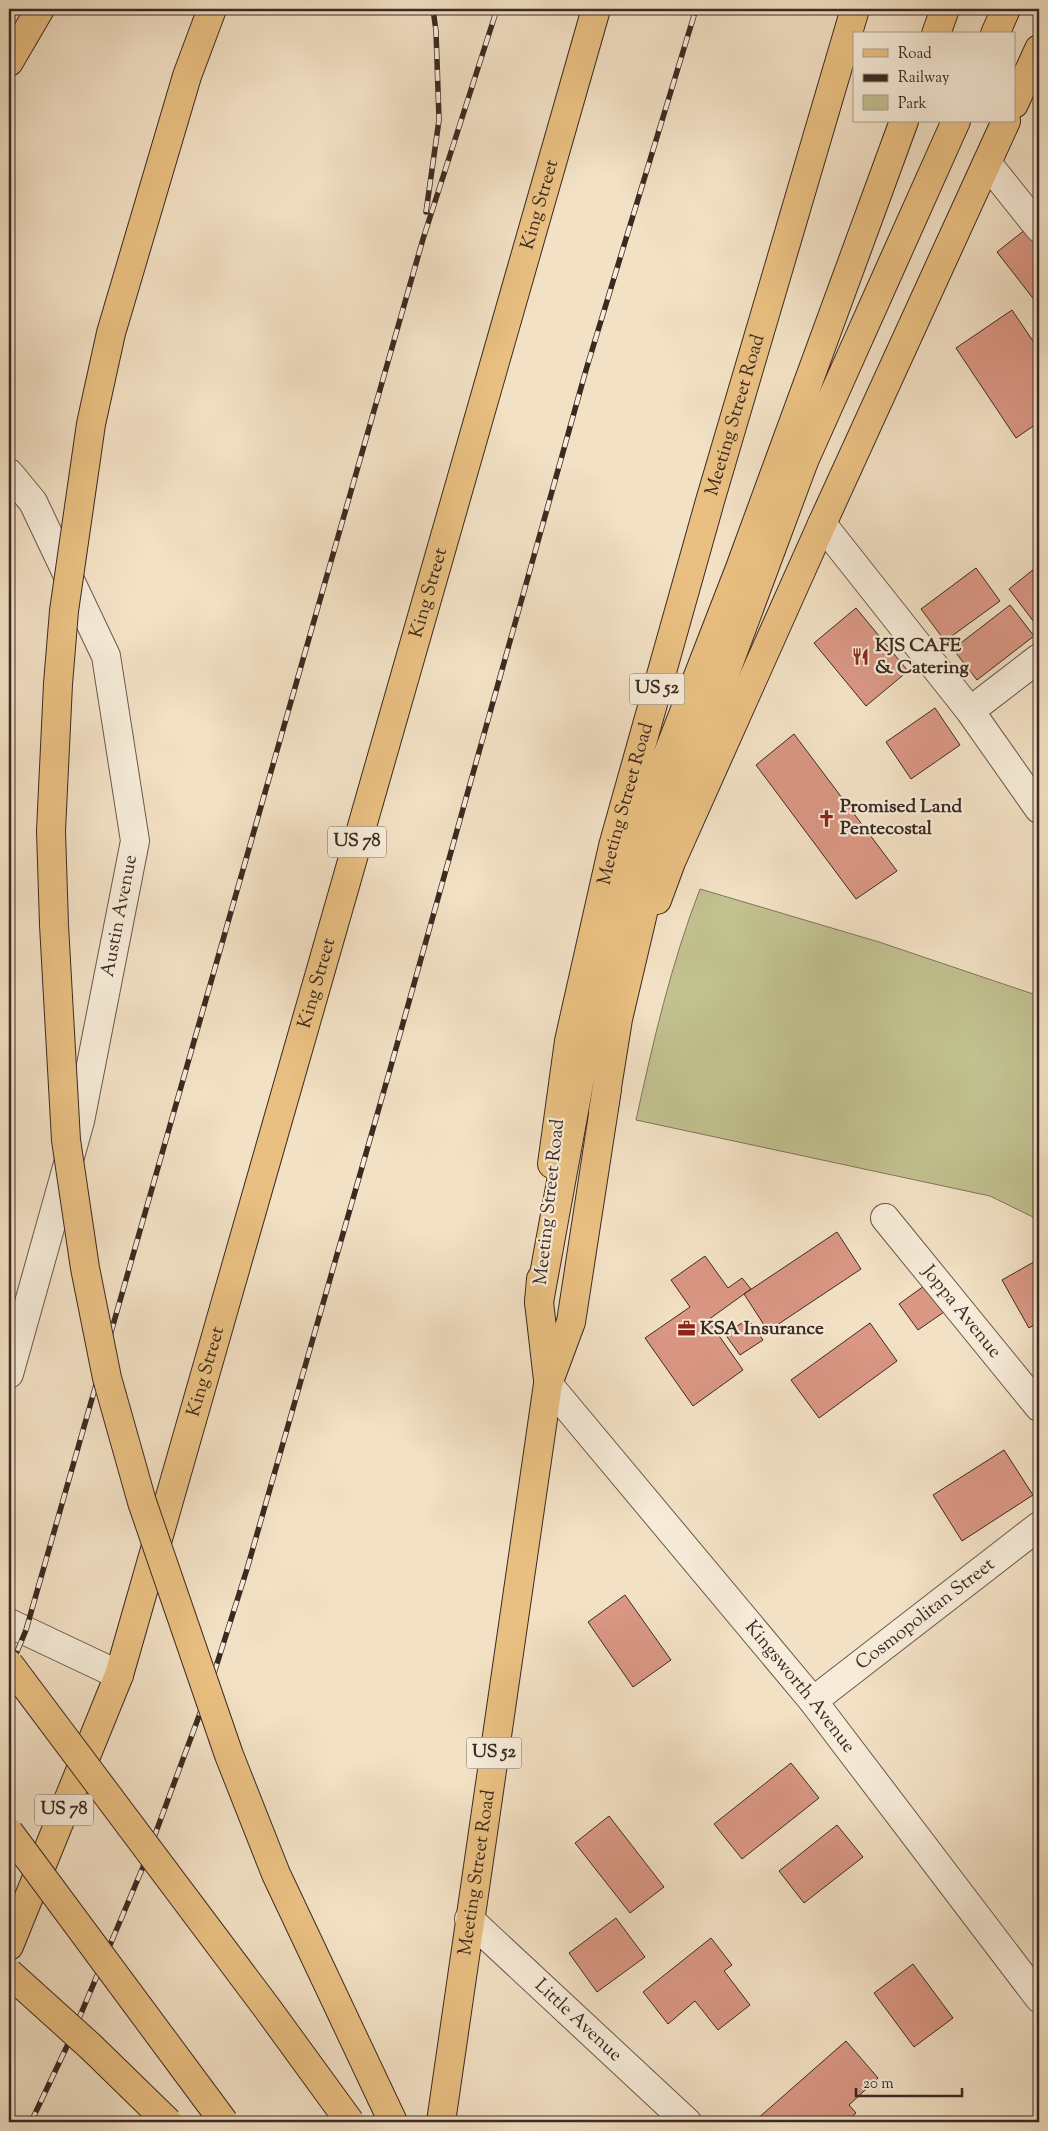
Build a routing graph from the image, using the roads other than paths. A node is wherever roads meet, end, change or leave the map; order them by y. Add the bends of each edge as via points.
1 (40, 9) edge
2 (212, 9) edge
3 (596, 9) edge
4 (855, 9) edge
5 (945, 9) edge
6 (1006, 9) edge
7 (937, 32) edge
8 (996, 32) edge
9 (1039, 49) edge
10 (9, 62) edge
11 (1016, 100) edge
12 (904, 122) edge
13 (956, 122) edge
14 (1006, 122) edge
15 (987, 163) junction
16 (1039, 228) edge
17 (9, 473) edge
18 (822, 524) junction
19 (1039, 658) edge
20 (970, 711) junction
21 (1039, 809) edge
22 (603, 1112) junction
23 (885, 1218) dead end
24 (539, 1302) junction
25 (9, 1374) edge
26 (548, 1384) junction
27 (1039, 1407) edge
28 (1039, 1526) edge
29 (9, 1623) edge
30 (9, 1664) edge
31 (119, 1674) junction
32 (813, 1701) junction
33 (9, 1832) edge
34 (470, 1919) junction
35 (9, 1946) edge
36 (9, 1972) edge
37 (1039, 1998) edge
38 (168, 2122) edge
39 (224, 2122) edge
40 (350, 2122) edge
41 (393, 2122) edge
42 (441, 2122) edge
43 (687, 2122) edge

1 - 10 main road
2 - 41 main road, bridge via 184,86 111,333 91,424 64,612 51,831 66,1140 85,1268 107,1378 145,1511 229,1755 273,1864
3 - 31 main road, King Street / US 78
4 - 24 main road, Meeting Street Road / US 52 via 613,846 569,1041 548,1191
5 - 7 main road
6 - 8 main road
9 - 11 main road
12 - 24 main road via 740,568 655,787 594,1002
13 - 22 main road via 804,461 663,840 618,1019
14 - 15 main road, Meeting Street Road / US 52
15 - 16 street
15 - 18 main road, Meeting Street Road / US 52
17 - 25 street, Austin Avenue via 33,502 106,656 135,841 80,1121
18 - 20 street
18 - 22 main road, Meeting Street Road / US 52 via 658,897 621,1021
19 - 20 street
20 - 21 street
22 - 26 main road, Meeting Street Road / US 52 via 572,1322
23 - 27 street, Joppa Avenue
24 - 26 main road, Meeting Street Road / US 52
26 - 32 street, Kingsworth Avenue
26 - 34 main road, Meeting Street Road / US 52
28 - 32 street, Cosmopolitan Street
29 - 31 street
30 - 40 main road, bridge
31 - 35 main road, King Street / US 78
32 - 37 street, Kingsworth Avenue
33 - 39 main road, bridge
34 - 42 main road, Meeting Street Road / US 52
34 - 43 street, Little Avenue
36 - 38 main road, bridge

